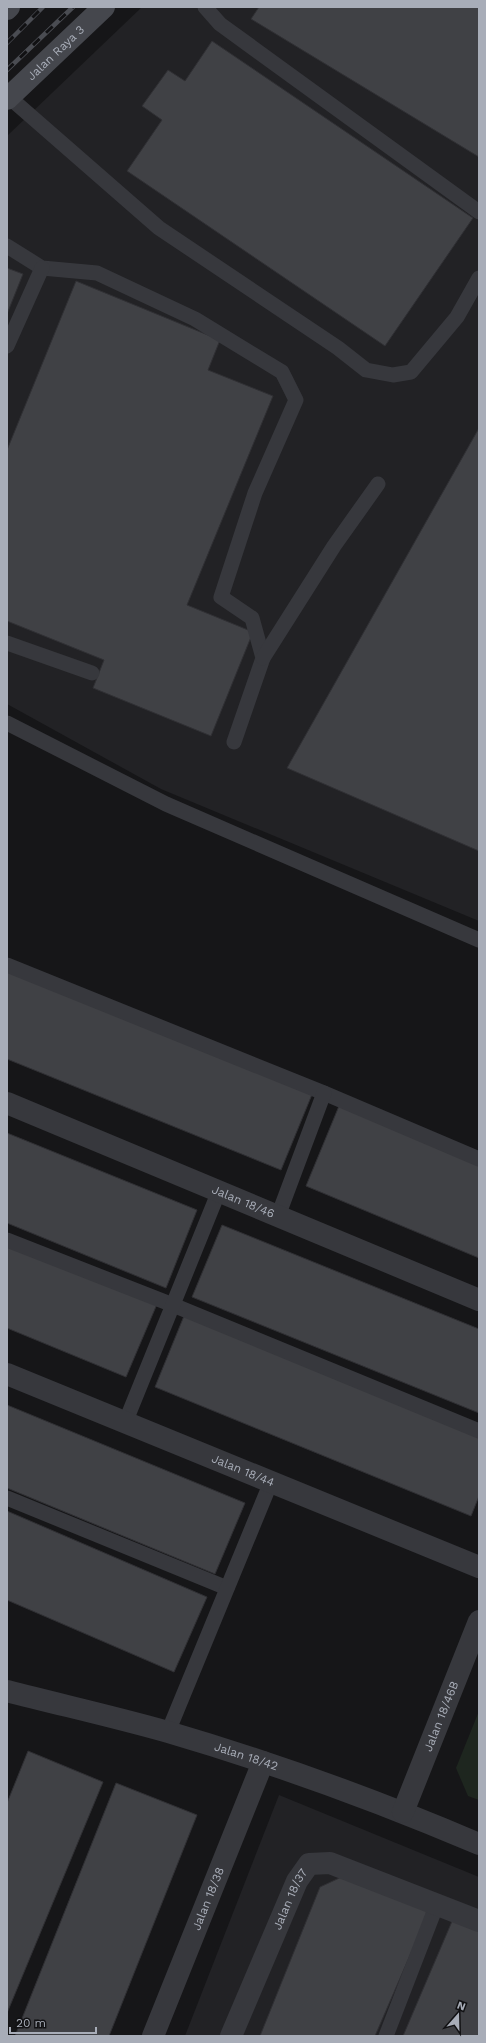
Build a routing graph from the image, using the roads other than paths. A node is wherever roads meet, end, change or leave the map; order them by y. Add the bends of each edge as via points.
1 (9, 7) edge
2 (104, 7) edge
3 (205, 7) edge
4 (7, 9) edge
5 (8, 98) edge
6 (479, 212) edge
7 (7, 246) edge
8 (42, 268) junction
9 (479, 278) edge
10 (7, 346) edge
11 (378, 484) dead end
12 (7, 643) edge
13 (263, 658) junction
14 (92, 673) dead end
15 (7, 723) edge
16 (234, 742) dead end
17 (479, 940) edge
18 (7, 965) edge
19 (324, 1093) junction
20 (7, 1103) edge
21 (479, 1159) edge
22 (219, 1191) junction
23 (278, 1216) junction
24 (7, 1240) edge
25 (479, 1300) edge
26 (173, 1305) junction
27 (7, 1374) edge
28 (125, 1423) junction
29 (479, 1431) edge
30 (271, 1482) junction
31 (7, 1498) edge
32 (479, 1567) edge
33 (227, 1588) junction
34 (479, 1621) edge
35 (7, 1691) edge
36 (168, 1732) junction
37 (263, 1762) junction
38 (403, 1812) junction
39 (479, 1844) edge
40 (437, 1904) junction
41 (479, 1921) edge
42 (152, 2036) edge
43 (231, 2036) edge
44 (386, 2036) edge

1 - 4 street
2 - 5 street, Jalan Raya 3
3 - 6 lane via 220,24
5 - 9 lane via 159,228 338,348 366,370 392,375 411,372 457,317
7 - 8 lane
8 - 10 lane
8 - 13 lane via 97,273 195,319 282,372 296,400 255,494 221,597 252,618
11 - 13 lane via 334,546
12 - 14 lane
13 - 16 lane
15 - 17 lane via 166,804
18 - 19 lane
19 - 21 lane
19 - 23 lane
20 - 22 street, Jalan 18/46
22 - 23 street, Jalan 18/46
22 - 26 lane
23 - 25 street, Jalan 18/46
24 - 26 lane
26 - 28 lane
26 - 29 lane
27 - 28 street, Jalan 18/44
28 - 30 street, Jalan 18/44
30 - 32 street, Jalan 18/44
30 - 33 lane
31 - 33 lane
33 - 36 lane
34 - 38 street, Jalan 18/46B
35 - 36 street, Jalan 18/42
36 - 37 street, Jalan 18/42
37 - 38 street, Jalan 18/42
37 - 42 street, Jalan 18/38
38 - 39 street, Jalan 18/42
40 - 41 street, Jalan 18/37
40 - 43 street, Jalan 18/37 via 330,1863 309,1864 297,1881
40 - 44 lane

